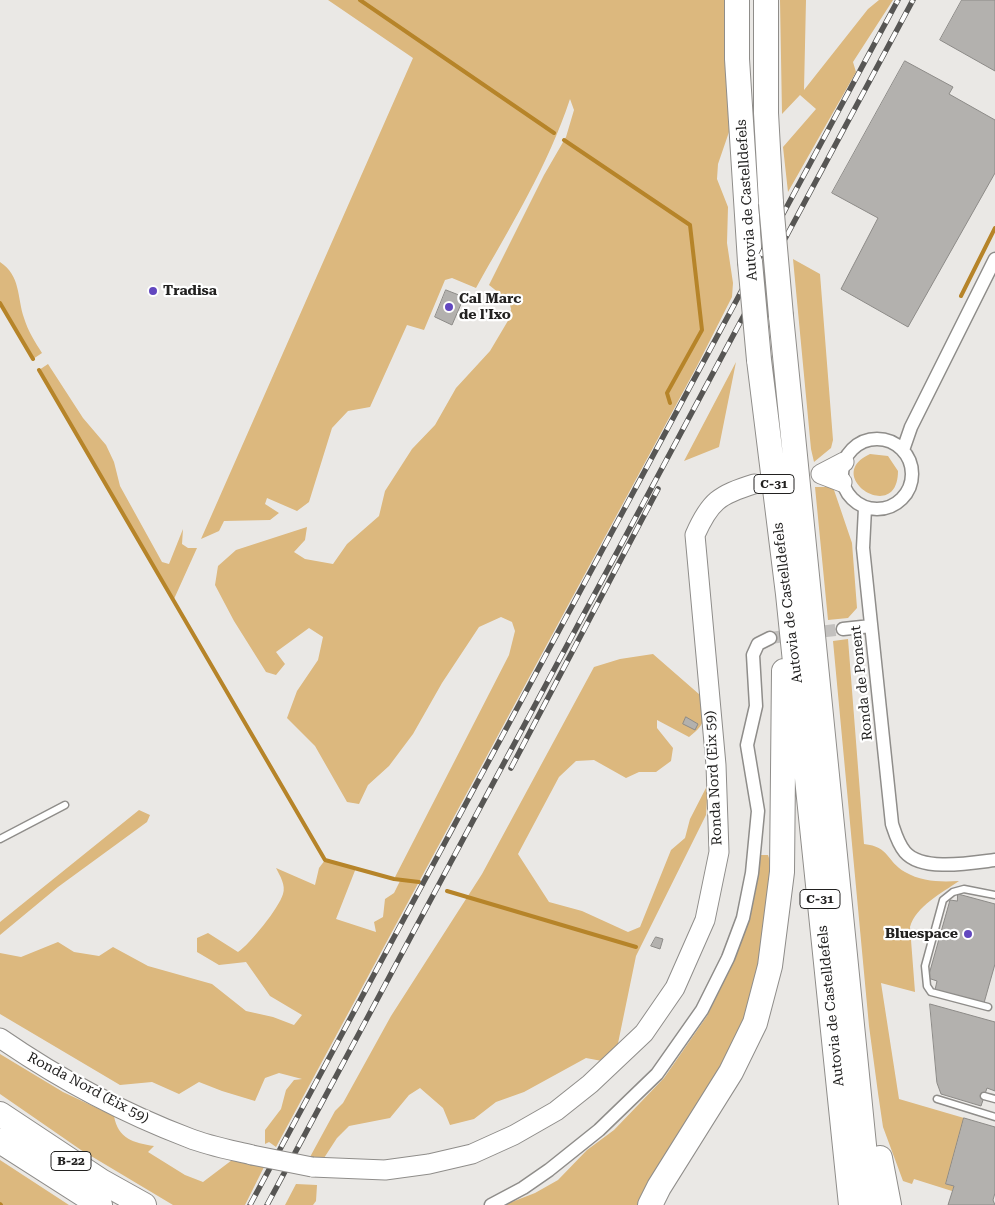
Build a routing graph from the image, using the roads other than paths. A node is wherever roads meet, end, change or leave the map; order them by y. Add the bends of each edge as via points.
1 (737, 0) edge
2 (766, 0) edge
3 (995, 259) edge
4 (911, 427) junction
5 (890, 442) junction
6 (903, 450) junction
7 (844, 462) joint
8 (842, 482) joint
9 (754, 484) dead end
10 (866, 508) junction
11 (788, 594) junction
12 (871, 626) junction
13 (843, 628) tunnel mouth
14 (770, 638) tunnel mouth
15 (66, 805) dead end
16 (0, 840) edge
17 (995, 861) edge
18 (995, 895) edge
19 (847, 967) junction
20 (988, 1007) dead end
21 (0, 1038) edge
22 (984, 1096) dead end
23 (937, 1099) dead end
24 (995, 1099) edge
25 (0, 1114) edge
26 (995, 1117) edge
27 (878, 1133) junction
28 (0, 1141) edge
29 (100, 1205) edge
30 (144, 1205) edge
31 (491, 1205) edge
32 (650, 1205) edge
33 (851, 1205) edge
34 (870, 1205) edge
35 (889, 1205) edge
36 (898, 1205) edge

1 - 11 highway, Autovia de Castelldefels / C-31, bridge via 737,59 758,360
2 - 19 highway, Autovia de Castelldefels / C-31, bridge via 766,104 771,203
3 - 4 street
4 - 5 street
4 - 6 street
5 - 6 street
5 - 7 street via 870,440 859,444
6 - 10 street via 913,476 905,496 887,508
7 - 8 main road via 821,474
8 - 10 street via 850,498
9 - 21 main road, Ronda Nord (Eix 59), bridge via 716,500 705,512 695,535 716,765 719,852 705,920 675,988 644,1033 556,1111 472,1154 430,1164 385,1170 312,1166 191,1139 127,1112
10 - 12 street, Ronda de Ponent via 863,548
11 - 32 highway via 782,716 782,872 770,966 755,1023 730,1072
11 - 33 highway, Autovia de Castelldefels / C-31
12 - 13 street
12 - 17 street, Ronda de Ponent via 892,824 905,853 930,865
14 - 31 street via 758,644 753,655 756,706 747,745 758,811 752,873 743,918 728,958 702,1010 657,1074 599,1130 549,1170
15 - 16 lane
18 - 20 lane via 964,889 943,900 925,966 927,986 931,992
19 - 27 highway
19 - 34 highway, Autovia de Castelldefels / C-31
22 - 24 lane
23 - 26 lane
25 - 30 highway, B-22 via 101,1181
27 - 35 highway
27 - 36 highway via 890,1166
28 - 29 highway, B-22

